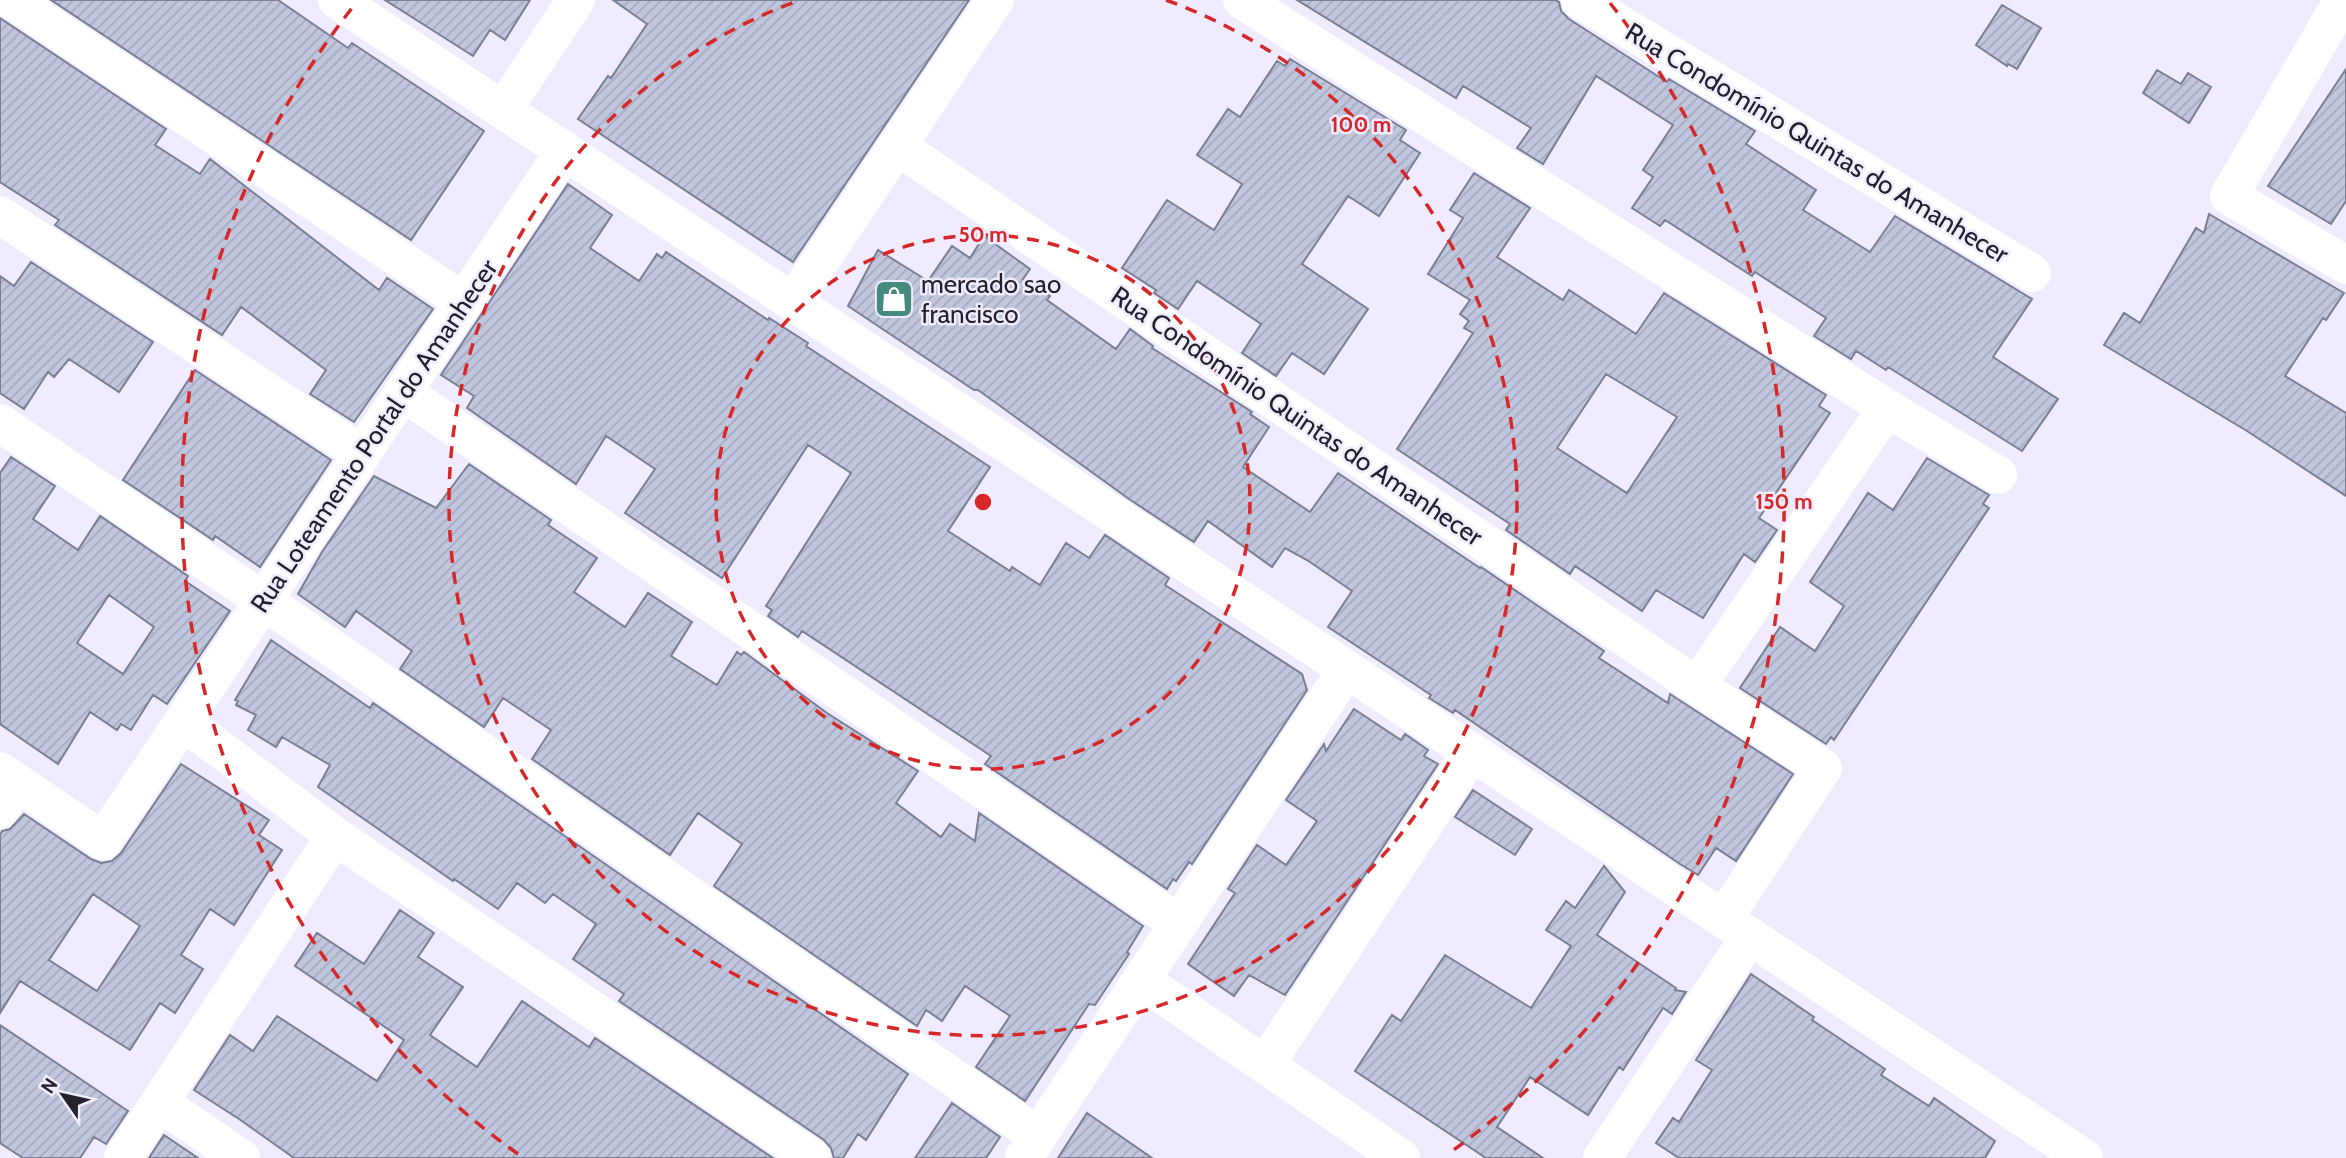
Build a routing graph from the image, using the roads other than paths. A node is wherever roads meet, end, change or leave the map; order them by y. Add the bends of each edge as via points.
1 (12, 0) edge
2 (337, 0) edge
3 (576, 0) edge
4 (995, 0) edge
5 (1242, 0) edge
6 (2343, 0) edge
7 (1598, 5) edge
8 (503, 110) junction
9 (897, 146) junction
10 (565, 150) junction
11 (0, 215) edge
12 (2346, 265) edge
13 (2032, 273) dead end
14 (464, 302) junction
15 (793, 302) junction
16 (403, 392) junction
17 (1887, 408) junction
18 (0, 423) edge
19 (362, 454) junction
20 (1998, 475) dead end
21 (264, 601) junction
22 (1347, 669) junction
23 (1697, 686) junction
24 (183, 721) junction
25 (1472, 752) junction
26 (6, 788) edge
27 (335, 836) junction
28 (1179, 923) junction
29 (1737, 927) junction
30 (1141, 980) junction
31 (1265, 1065) junction
32 (160, 1103) junction
33 (1031, 1147) edge
34 (2045, 1147) edge
35 (123, 1158) edge
36 (241, 1158) edge
37 (812, 1158) edge
38 (1401, 1158) edge
39 (1602, 1158) edge
40 (2084, 1158) edge

1 - 14 street
2 - 8 street
3 - 8 street
4 - 9 street
5 - 17 street
6 - 12 street via 2229,196
7 - 13 street, Rua Condomínio Quintas do Amanhecer
8 - 10 street
9 - 15 street
9 - 23 street, Rua Condomínio Quintas do Amanhecer
10 - 14 street, Rua Loteamento Portal do Amanhecer
10 - 15 street
11 - 19 street
14 - 16 street, Rua Loteamento Portal do Amanhecer
15 - 22 street
16 - 19 street, Rua Loteamento Portal do Amanhecer
16 - 28 street
17 - 20 street
17 - 23 street
18 - 21 street
19 - 21 street, Rua Loteamento Portal do Amanhecer
21 - 24 street, Rua Loteamento Portal do Amanhecer
21 - 33 street
22 - 25 street
22 - 28 street
23 - 29 street, Rua Condomínio Quintas do Amanhecer via 1823,768
24 - 26 street, Rua Loteamento Portal do Amanhecer via 103,841
24 - 27 street
25 - 29 street
25 - 31 street
27 - 32 street
27 - 37 street
28 - 30 street
29 - 34 street
29 - 39 street
30 - 31 street
30 - 33 street
31 - 38 street
32 - 35 street
32 - 36 street
34 - 40 street

